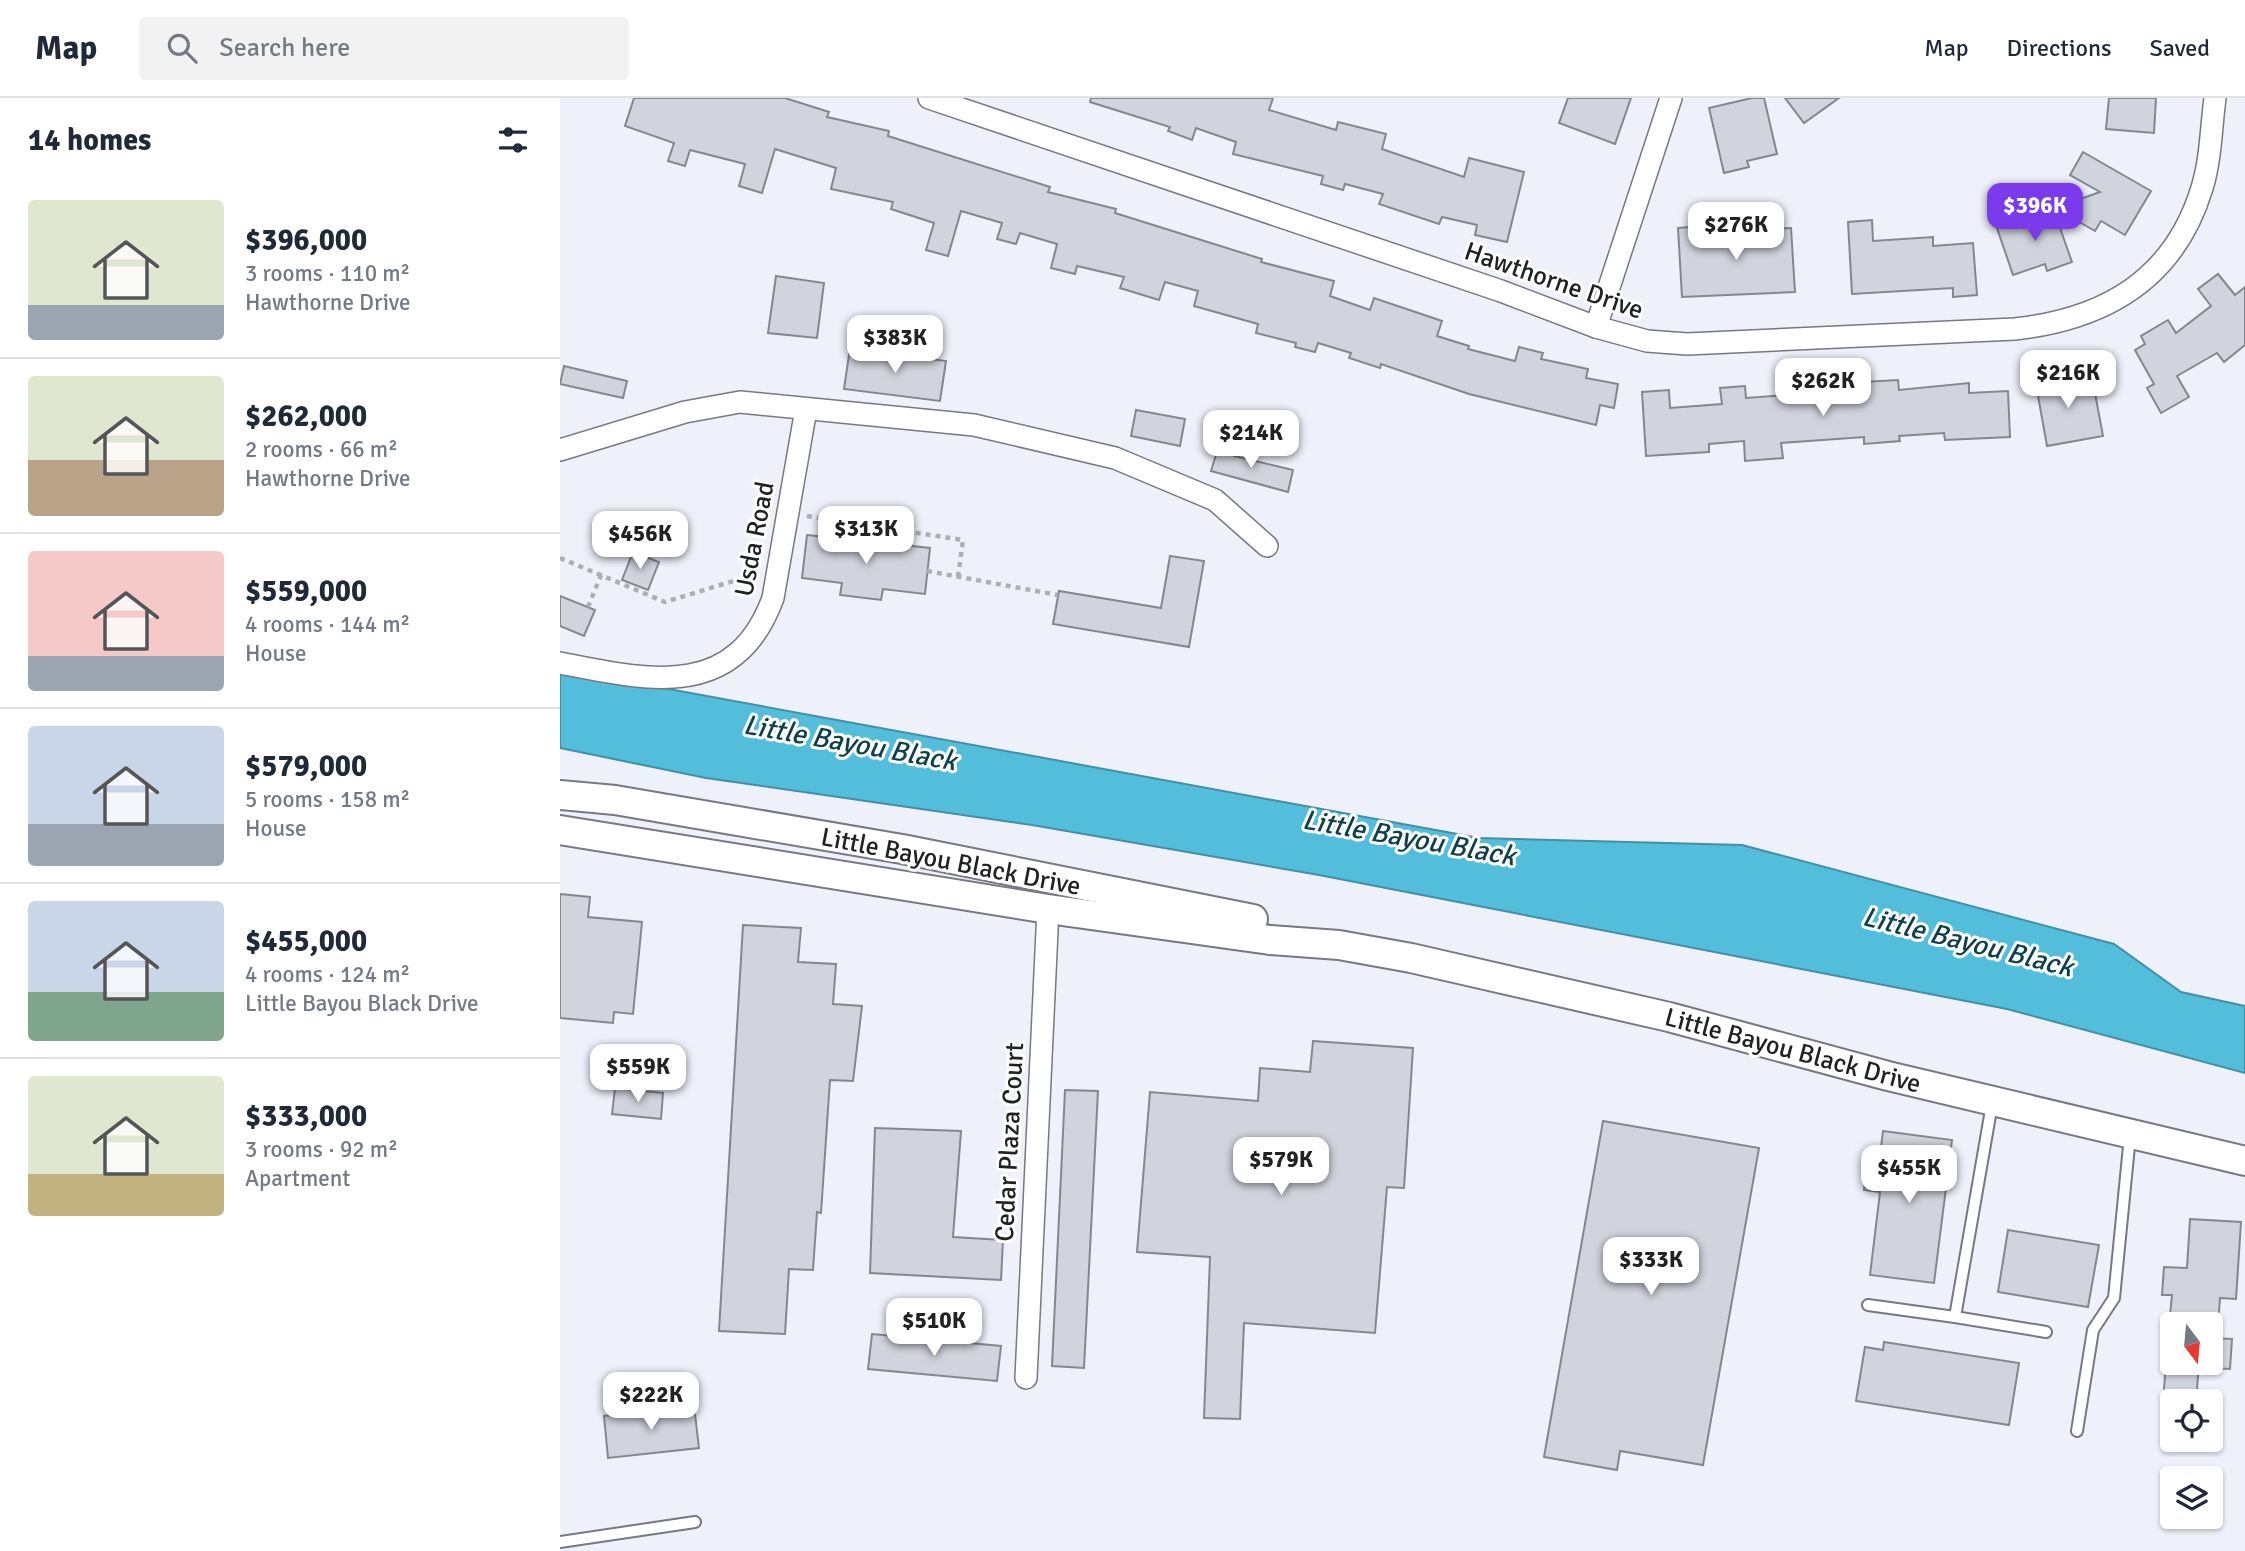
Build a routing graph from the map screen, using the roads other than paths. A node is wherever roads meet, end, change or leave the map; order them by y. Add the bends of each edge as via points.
1 (929, 98) edge
2 (1671, 98) edge
3 (2215, 98) edge
4 (1596, 327) junction
5 (806, 408) junction
6 (560, 450) edge
7 (1268, 546) dead end
8 (560, 663) edge
9 (560, 795) edge
10 (560, 830) edge
11 (1048, 909) junction
12 (1339, 945) junction
13 (1992, 1101) junction
14 (2130, 1134) junction
15 (2245, 1161) edge
16 (1868, 1305) dead end
17 (1955, 1317) junction
18 (2046, 1332) dead end
19 (1026, 1378) dead end
20 (2077, 1432) dead end
21 (695, 1522) dead end
22 (560, 1542) edge

1 - 4 street, Hawthorne Drive
2 - 4 street
3 - 4 street, Hawthorne Drive via 2202,187 2182,234 2139,284 2074,320 2015,329 1688,344 1647,341
5 - 6 street via 740,402 685,412
5 - 7 street via 974,425 1115,458 1215,500
5 - 8 street, Usda Road via 780,566 765,621 752,640 727,663 695,676 662,678
9 - 12 main road, Little Bayou Black Drive via 615,800 902,849 1282,925
10 - 11 main road, Little Bayou Black Drive
11 - 12 main road, Little Bayou Black Drive via 1270,940
11 - 19 street, Cedar Plaza Court
12 - 13 main road, Little Bayou Black Drive via 1669,1017
13 - 14 main road, Little Bayou Black Drive
13 - 17 lane
14 - 15 main road, Little Bayou Black Drive
14 - 20 lane via 2114,1298 2093,1330
16 - 17 lane
17 - 18 lane
21 - 22 lane

